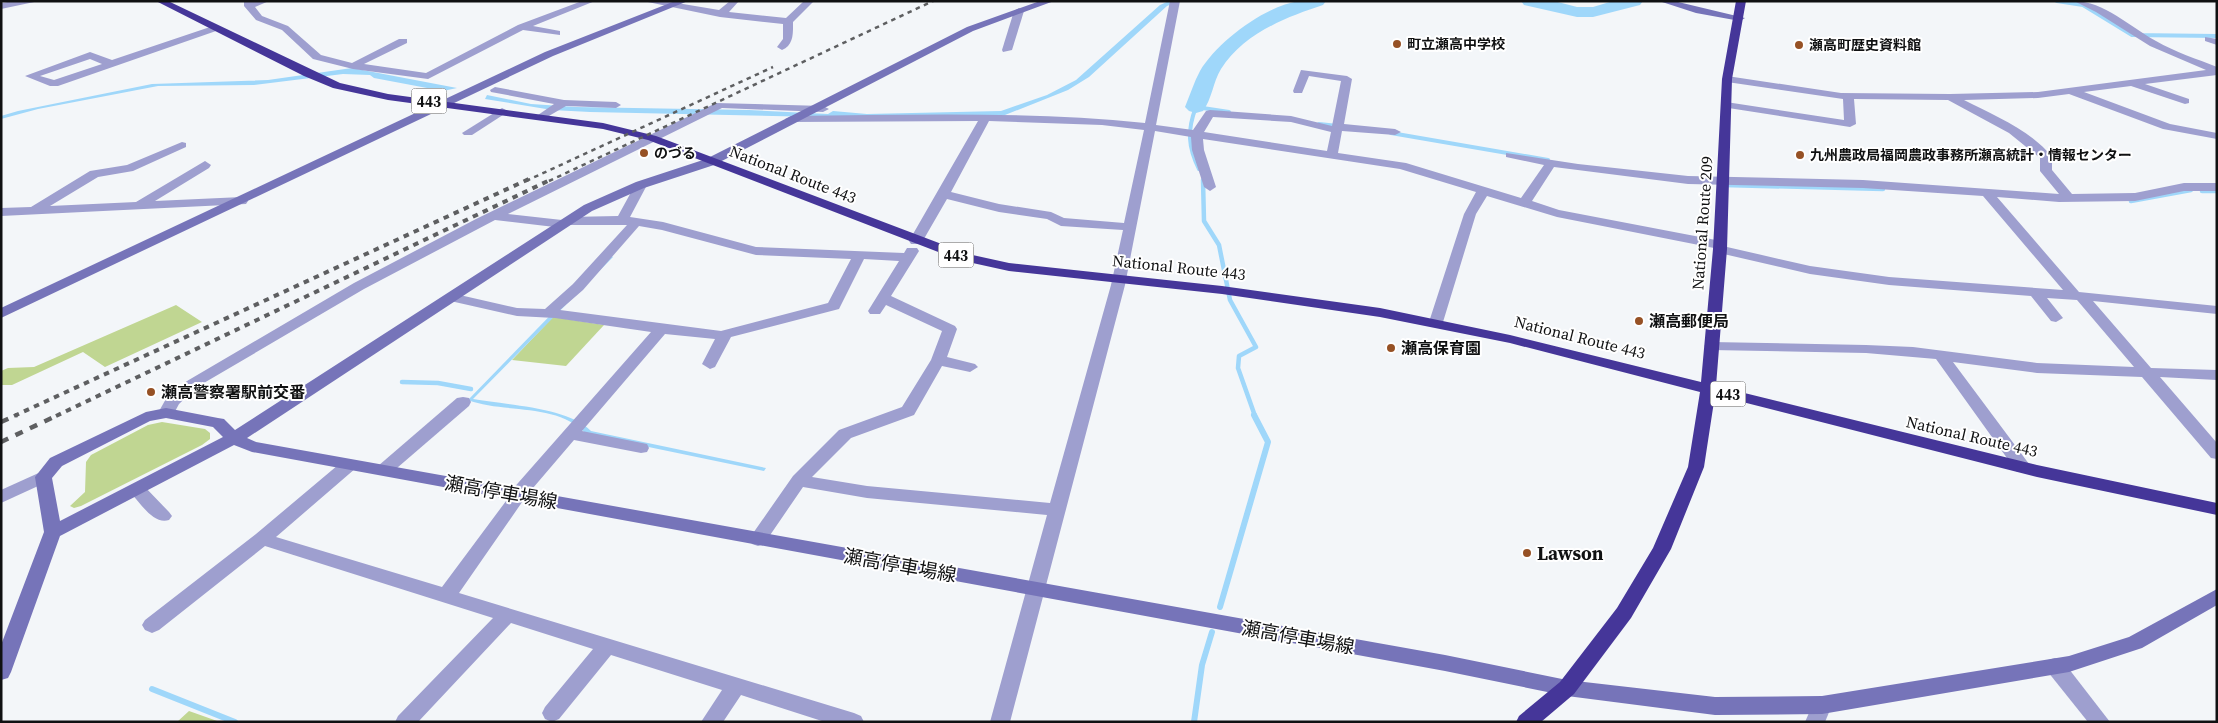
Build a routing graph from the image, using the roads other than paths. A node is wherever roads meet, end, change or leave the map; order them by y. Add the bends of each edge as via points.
1 (160, 1) edge
2 (265, 1) edge
3 (591, 1) edge
4 (647, 1) edge
5 (684, 1) edge
6 (810, 1) edge
7 (1050, 1) edge
8 (1174, 1) edge
9 (1663, 1) edge
10 (1742, 1) edge
11 (2078, 1) edge
12 (30, 2) edge
13 (735, 2) dead end
14 (249, 4) edge
15 (1, 6) edge
16 (672, 6) junction
17 (1024, 7) edge
18 (720, 14) junction
19 (1740, 18) junction
20 (788, 21) junction
21 (521, 27) junction
22 (213, 29) junction
23 (557, 33) dead end
24 (403, 40) dead end
25 (782, 47) dead end
26 (1007, 50) dead end
27 (112, 64) junction
28 (352, 66) junction
29 (2217, 72) edge
30 (1727, 79) junction
31 (2132, 83) junction
32 (496, 90) dead end
33 (1298, 91) dead end
34 (2070, 91) junction
35 (1848, 96) junction
36 (1950, 96) junction
37 (2184, 102) dead end
38 (444, 103) junction
39 (564, 103) junction
40 (616, 105) dead end
41 (1726, 105) junction
42 (811, 109) junction
43 (502, 111) junction
44 (542, 117) junction
45 (968, 118) junction
46 (985, 118) junction
47 (791, 119) junction
48 (1150, 127) junction
49 (1336, 129) junction
50 (1395, 132) dead end
51 (468, 133) dead end
52 (1196, 134) junction
53 (2217, 136) edge
54 (652, 138) junction
55 (182, 145) dead end
56 (1332, 154) junction
57 (1510, 155) dead end
58 (710, 162) junction
59 (1551, 163) junction
60 (205, 165) dead end
61 (1724, 182) junction
62 (641, 184) junction
63 (1210, 187) dead end
64 (2217, 187) edge
65 (1484, 190) junction
66 (944, 194) junction
67 (1988, 194) junction
68 (2069, 198) junction
69 (242, 201) junction
70 (1523, 203) junction
71 (139, 206) junction
72 (36, 209) junction
73 (1, 212) edge
74 (494, 216) junction
75 (566, 222) junction
76 (628, 222) junction
77 (1130, 227) junction
78 (918, 241) junction
79 (1720, 247) junction
80 (859, 256) junction
81 (907, 257) junction
82 (1118, 280) junction
83 (2036, 292) junction
84 (2078, 296) junction
85 (451, 297) junction
86 (883, 298) junction
87 (2217, 310) edge
88 (875, 311) dead end
89 (1, 314) edge
90 (548, 314) junction
91 (2056, 318) dead end
92 (1436, 322) junction
93 (661, 329) junction
94 (725, 334) junction
95 (1711, 346) junction
96 (1940, 356) junction
97 (938, 360) junction
98 (710, 364) dead end
99 (970, 367) dead end
100 (2148, 373) junction
101 (2217, 375) edge
102 (1708, 389) junction
103 (463, 402) dead end
104 (166, 413) junction
105 (570, 434) junction
106 (234, 438) junction
107 (641, 448) dead end
108 (2217, 454) edge
109 (350, 464) junction
110 (2023, 468) junction
111 (384, 470) junction
112 (43, 477) junction
113 (799, 480) junction
114 (137, 489) junction
115 (518, 495) junction
116 (1, 497) edge
117 (2217, 509) edge
118 (1058, 510) junction
119 (163, 516) dead end
120 (54, 532) junction
121 (758, 539) junction
122 (262, 540) junction
123 (1037, 590) junction
124 (446, 596) junction
125 (2217, 596) edge
126 (507, 615) junction
127 (152, 625) dead end
128 (607, 646) junction
129 (2054, 666) junction
130 (1, 672) edge
131 (737, 686) junction
132 (1567, 688) junction
133 (552, 713) dead end
134 (1818, 713) edge
135 (405, 722) edge
136 (711, 722) edge
137 (854, 722) edge
138 (1000, 722) edge
139 (1526, 722) edge
140 (2100, 722) edge

1 - 22 highway, National Route 443 / 443
2 - 14 street
3 - 21 street
4 - 16 street
5 - 16 street
6 - 20 street
7 - 17 street
8 - 48 street
9 - 19 street
10 - 19 highway, National Route 209
11 - 29 street via 2099,10 2154,44
12 - 15 street
13 - 18 street
14 - 28 street via 259,18 292,33 317,57
16 - 18 street
16 - 38 street via 549,54
17 - 26 street
17 - 42 street via 970,29
18 - 20 street
19 - 30 highway, National Route 209
20 - 25 street via 788,39
21 - 23 street
21 - 28 street via 428,76
22 - 27 street
22 - 38 highway, National Route 443 / 443 via 337,86 388,97
24 - 28 street
27 - 27 street via 54,84 30,76 90,55
29 - 31 street
30 - 35 street
30 - 41 highway, National Route 209
31 - 34 street
31 - 37 street
32 - 39 street
33 - 49 street via 1305,72 1347,79
34 - 36 street via 2038,95
34 - 53 street via 2167,127
35 - 36 street
35 - 41 street via 1850,124
36 - 68 street via 2026,138 2046,157 2046,171
38 - 43 highway, National Route 443 / 443
38 - 69 street
39 - 40 street
39 - 44 street
41 - 61 highway, National Route 209
42 - 45 street via 950,109
42 - 47 street
42 - 54 street via 720,105
43 - 44 highway, National Route 443 / 443
43 - 51 street
44 - 54 highway, National Route 443 / 443 via 603,126
45 - 46 street
45 - 47 street
46 - 48 street
46 - 66 street
47 - 58 street
48 - 52 street
48 - 77 street
49 - 50 street
49 - 52 street via 1292,119 1214,112 1202,121
49 - 56 street
52 - 56 street
52 - 63 street via 1198,155 1205,164
54 - 58 highway, National Route 443 / 443
54 - 74 street
55 - 72 street via 129,168 94,174
56 - 65 street via 1402,166
57 - 59 street
58 - 62 street
58 - 78 highway, National Route 443 / 443
59 - 61 street via 1624,174
59 - 70 street
60 - 71 street
61 - 67 street via 1863,184
61 - 79 highway, National Route 209
62 - 75 street via 588,208
62 - 76 street
64 - 68 street via 2184,187 2135,197
65 - 70 street
65 - 92 street via 1470,214
66 - 77 street via 999,208 1051,216 1061,222
66 - 78 street
67 - 68 street
67 - 84 street
69 - 71 street
69 - 89 street
70 - 79 street via 1556,213
71 - 72 street
72 - 73 street
74 - 75 street
74 - 104 street via 359,286 192,384 172,401
75 - 76 street
75 - 85 street
76 - 80 street via 663,226 756,251
76 - 90 street via 578,287
77 - 82 street
78 - 81 street
78 - 82 highway, National Route 443 / 443 via 964,258 1009,267
79 - 83 street via 1810,270 1889,281
79 - 95 highway, National Route 209
80 - 81 street
80 - 94 street via 834,306
81 - 86 street
82 - 92 highway, National Route 443 / 443 via 1236,292
82 - 118 street
83 - 84 street
83 - 91 street
84 - 87 street
84 - 100 street
85 - 90 street via 498,309
85 - 106 street
86 - 88 street
86 - 97 street via 950,329
90 - 93 street
92 - 102 highway, National Route 443 / 443
93 - 94 street
93 - 105 street
94 - 98 street
95 - 96 street via 1866,349
95 - 102 highway, National Route 209
96 - 100 street via 2037,368
96 - 110 street
97 - 99 street
97 - 113 street via 908,411 846,434
100 - 101 street
100 - 108 street
102 - 110 highway, National Route 443 / 443
102 - 132 highway, National Route 209 via 1696,467 1662,549 1624,612
103 - 111 street
104 - 106 street, 瀬高停車場線 via 218,423
104 - 112 street via 146,417 56,462
105 - 107 street
105 - 115 street
106 - 109 street, 瀬高停車場線 via 252,446
106 - 114 street
109 - 111 street, 瀬高停車場線
109 - 122 street
110 - 117 highway, National Route 443 / 443
111 - 115 street, 瀬高停車場線
112 - 116 street
112 - 120 street
113 - 118 street via 867,492
113 - 121 street
114 - 119 street
114 - 120 street
115 - 121 street, 瀬高停車場線
115 - 124 street
118 - 123 street
120 - 130 street
121 - 123 street, 瀬高停車場線
122 - 124 street
122 - 127 street
123 - 132 street, 瀬高停車場線
123 - 138 street
124 - 126 street
125 - 129 street, 瀬高停車場線 via 2135,643
126 - 128 street
126 - 135 street
128 - 131 street
128 - 133 street
129 - 134 street, 瀬高停車場線
129 - 140 street
131 - 136 street
131 - 137 street
132 - 134 street, 瀬高停車場線 via 1715,706
132 - 139 highway, National Route 209

